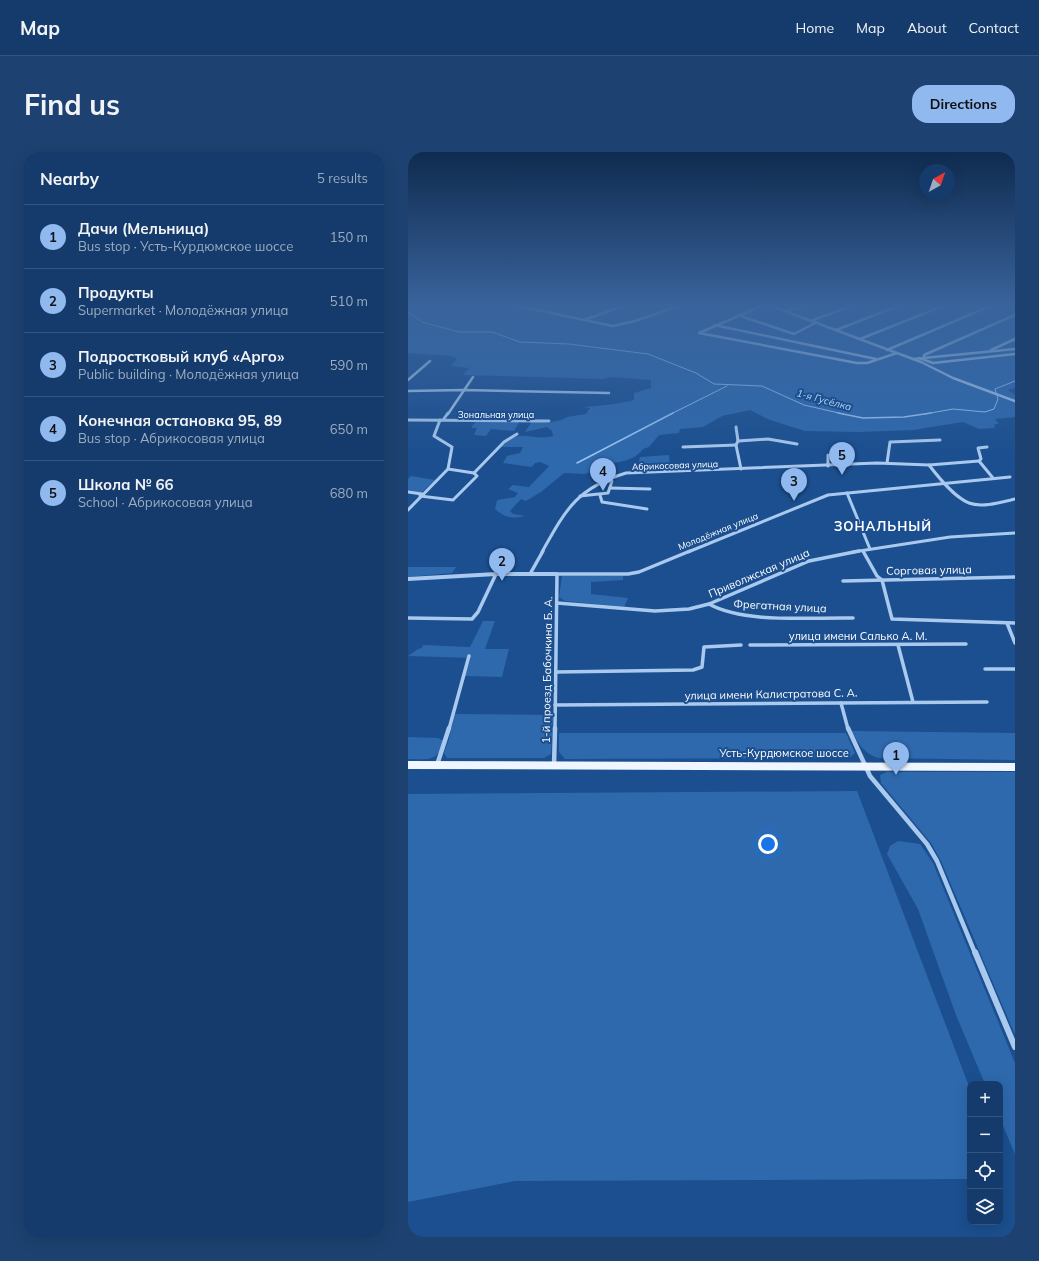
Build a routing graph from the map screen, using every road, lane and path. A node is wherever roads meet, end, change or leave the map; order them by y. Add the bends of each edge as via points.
1 (813, 355) edge
2 (852, 355) edge
3 (892, 355) edge
4 (901, 355) edge
5 (950, 355) edge
6 (1009, 355) edge
7 (924, 357) joint
8 (918, 358) junction
9 (913, 359) junction
10 (430, 360) dead end
11 (877, 360) junction
12 (473, 377) dead end
13 (408, 380) edge
14 (463, 390) junction
15 (408, 391) edge
16 (609, 393) dead end
17 (1015, 401) edge
18 (408, 420) edge
19 (442, 420) junction
20 (548, 421) dead end
21 (736, 427) dead end
22 (517, 434) dead end
23 (940, 440) dead end
24 (738, 441) junction
25 (797, 444) dead end
26 (736, 445) junction
27 (683, 447) dead end
28 (987, 447) dead end
29 (828, 455) dead end
30 (979, 462) junction
31 (886, 463) junction
32 (929, 465) junction
33 (828, 466) junction
34 (448, 469) junction
35 (741, 469) junction
36 (474, 473) junction
37 (1010, 477) dead end
38 (609, 478) junction
39 (993, 478) junction
40 (944, 484) junction
41 (610, 488) junction
42 (650, 489) dead end
43 (408, 492) edge
44 (847, 493) junction
45 (421, 495) junction
46 (600, 495) junction
47 (580, 496) junction
48 (1015, 499) edge
49 (647, 509) dead end
50 (408, 510) edge
51 (1015, 532) edge
52 (870, 549) junction
53 (863, 551) junction
54 (496, 574) junction
55 (530, 574) junction
56 (557, 574) junction
57 (1015, 577) edge
58 (408, 579) edge
59 (882, 580) junction
60 (843, 581) dead end
61 (557, 604) junction
62 (709, 604) junction
63 (408, 618) edge
64 (853, 618) dead end
65 (1007, 623) junction
66 (1015, 623) edge
67 (1015, 643) edge
68 (966, 644) dead end
69 (741, 645) dead end
70 (750, 645) dead end
71 (898, 645) junction
72 (469, 656) dead end
73 (985, 669) dead end
74 (1015, 669) edge
75 (556, 672) junction
76 (913, 702) junction
77 (987, 702) dead end
78 (841, 703) junction
79 (556, 705) junction
80 (408, 766) edge
81 (436, 766) junction
82 (554, 766) junction
83 (865, 766) junction
84 (1015, 767) edge
85 (1015, 1047) edge

1 - 11 street via 857,363
2 - 11 street
3 - 11 street
4 - 9 street
5 - 7 street
6 - 8 street via 933,363
7 - 8 street
8 - 9 street
9 - 17 street via 953,378
10 - 13 street
12 - 14 street
14 - 15 street
14 - 16 street
14 - 19 street
18 - 19 street, Зональная улица
19 - 20 street, Зональная улица
19 - 34 street via 434,436 452,447
21 - 24 street
22 - 36 street via 502,443
23 - 31 street via 890,442
24 - 25 street via 762,438
24 - 26 street
26 - 27 street, Абрикосовая улица
26 - 35 street
28 - 30 street via 978,448 982,459
29 - 33 street
30 - 32 street, Абрикосовая улица
30 - 39 street
31 - 32 street, Абрикосовая улица
31 - 33 street, Абрикосовая улица
32 - 40 street
33 - 35 street, Абрикосовая улица
34 - 36 street
34 - 45 street
35 - 38 street, Абрикосовая улица via 626,474
36 - 45 street via 477,476 475,479 453,500
37 - 39 street, Молодёжная улица
38 - 41 street via 612,481
38 - 47 street, Абрикосовая улица
39 - 40 street, Молодёжная улица
40 - 44 street, Молодёжная улица
40 - 48 street via 970,503 996,503
41 - 42 street
41 - 46 street via 608,493
43 - 45 street
44 - 52 street
44 - 56 street, Молодёжная улица via 823,496 639,572
45 - 50 street
46 - 47 street
46 - 49 street via 602,502
47 - 55 street, Абрикосовая улица via 564,512
51 - 52 street, Приволжская улица via 950,537
52 - 53 street, Приволжская улица
53 - 59 street
53 - 62 street, Приволжская улица via 809,561
54 - 55 street, Молодёжная улица
54 - 58 street, Молодёжная улица
54 - 63 street via 472,619
55 - 56 street, Молодёжная улица
56 - 61 street, 1-й проезд Бабочкина Б. А.
57 - 59 street, Сорговая улица
59 - 60 street, Сорговая улица
59 - 65 street via 892,619
61 - 62 street, Приволжская улица via 668,611
61 - 75 street, 1-й проезд Бабочкина Б. А.
62 - 64 street, Фрегатная улица via 717,610 739,614
65 - 66 street
65 - 67 street
68 - 71 street, улица имени Салько А. М.
69 - 75 street via 704,647 702,667 693,670
70 - 71 street, улица имени Салько А. М.
71 - 76 street
72 - 81 street
73 - 74 street
75 - 79 street, 1-й проезд Бабочкина Б. А.
76 - 77 street, улица имени Калистратова С. А.
76 - 78 street, улица имени Калистратова С. А.
78 - 79 street, улица имени Калистратова С. А.
78 - 83 street via 850,734
79 - 82 street, 1-й проезд Бабочкина Б. А.
80 - 81 main road, Усть-Курдюмское шоссе
81 - 82 main road, Усть-Курдюмское шоссе
82 - 83 main road, Усть-Курдюмское шоссе
83 - 84 main road, Усть-Курдюмское шоссе
83 - 85 street via 870,776 927,844 937,861

